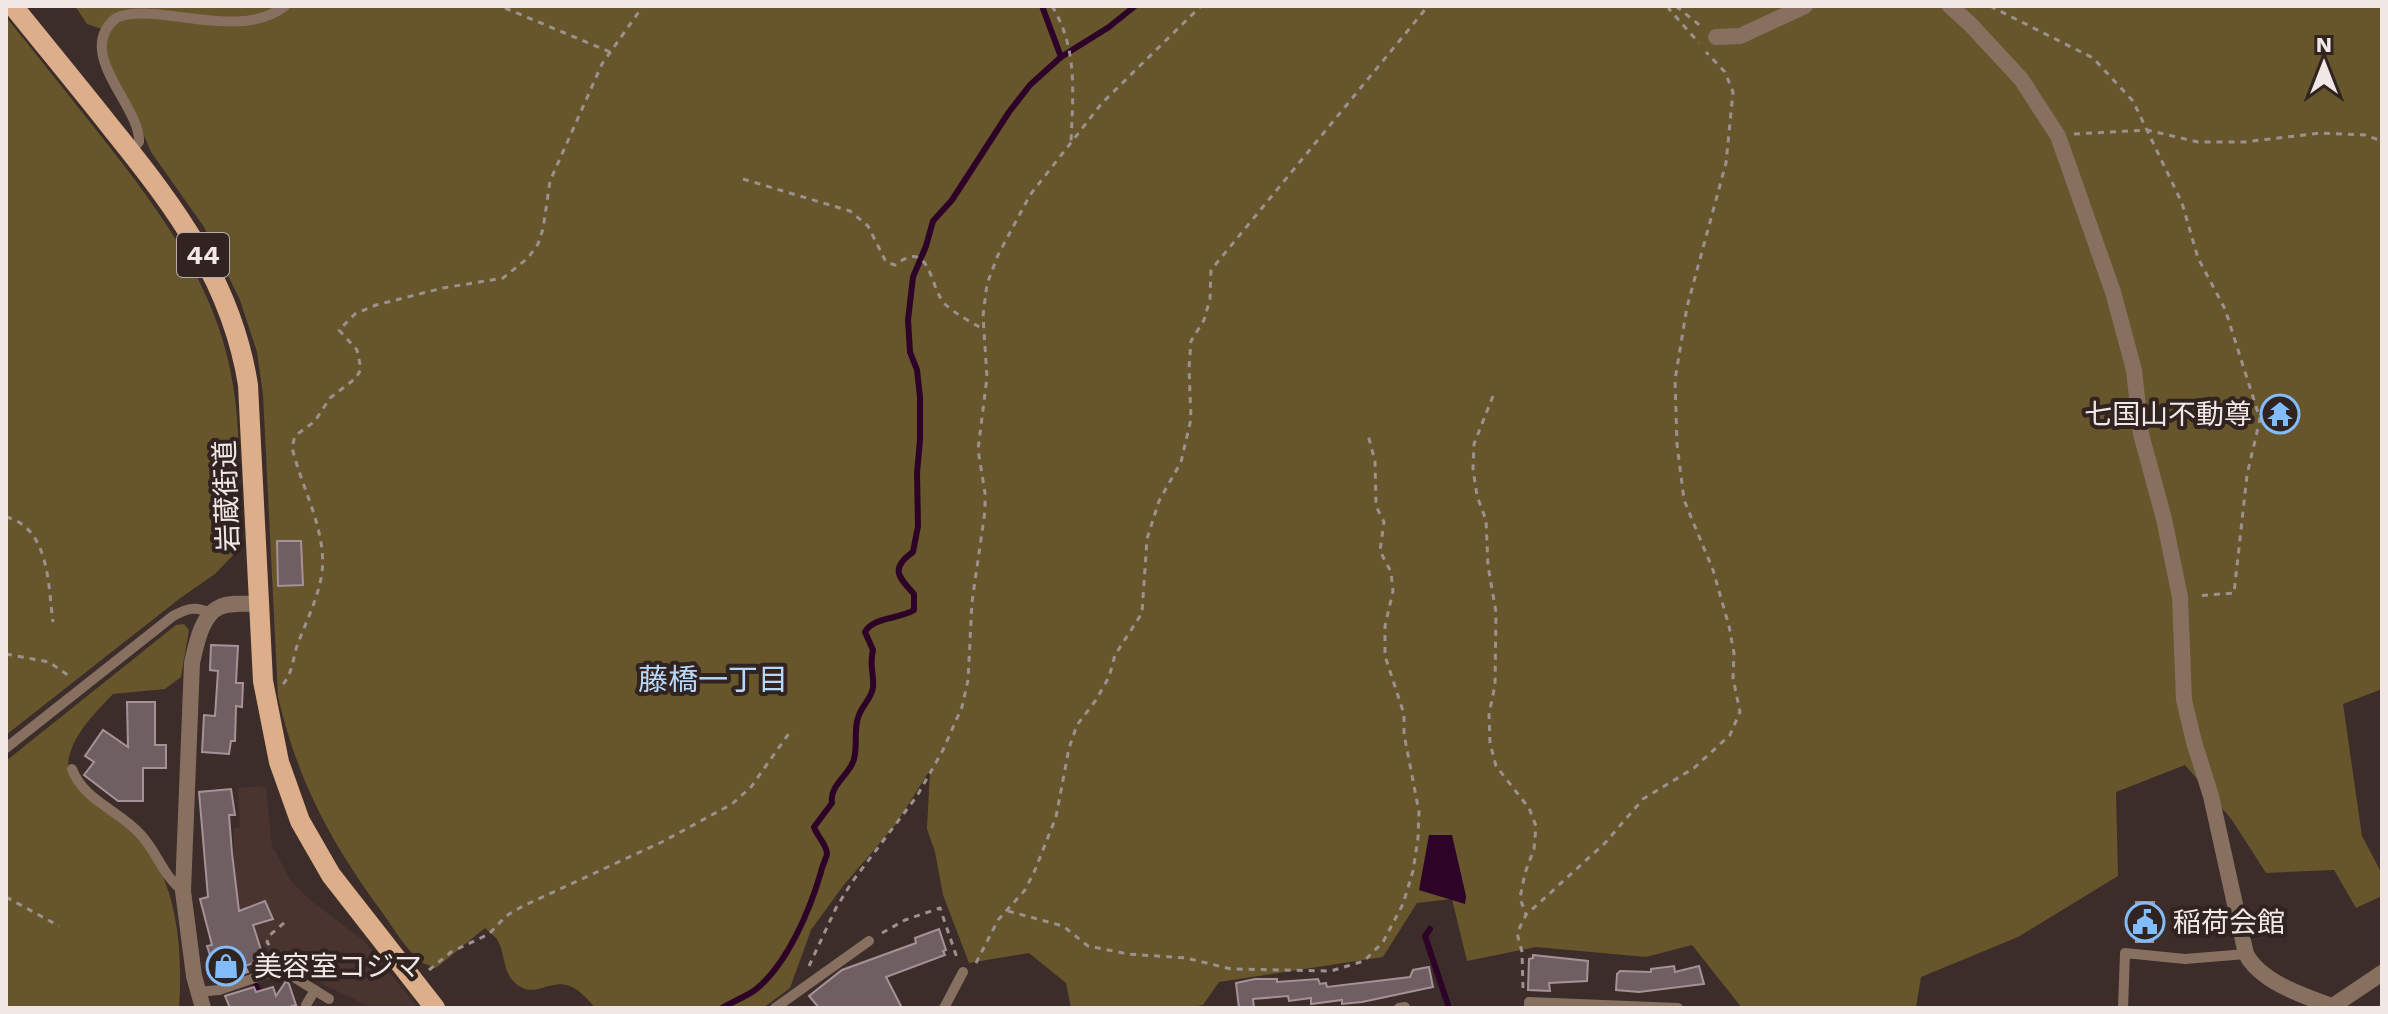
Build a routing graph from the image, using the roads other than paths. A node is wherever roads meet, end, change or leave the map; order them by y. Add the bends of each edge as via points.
1 (13, 6) edge
2 (285, 6) edge
3 (1805, 6) edge
4 (1950, 6) edge
5 (1716, 37) road end
6 (130, 151) junction
7 (258, 604) junction
8 (211, 613) junction
9 (6, 748) edge
10 (72, 769) dead end
11 (183, 891) junction
12 (869, 941) road end
13 (2246, 954) junction
14 (963, 972) road end
15 (2382, 973) edge
16 (315, 990) junction
17 (329, 999) dead end
18 (200, 1000) edge
19 (306, 1005) dead end
20 (1529, 1005) edge
21 (186, 1008) edge
22 (435, 1008) edge
23 (775, 1008) edge
24 (944, 1008) edge
25 (1678, 1008) edge
26 (2123, 1008) edge
27 (2333, 1008) edge

1 - 6 main road, 岩蔵街道 / 44
2 - 6 lane via 257,18 211,18 159,9 118,15 102,47 115,88 139,133 139,142
3 - 5 street via 1740,36
4 - 13 street via 2021,79 2058,136 2113,292 2180,597 2184,700
6 - 7 main road, 岩蔵街道 / 44 via 199,247 238,337 249,396
7 - 8 street via 223,605
7 - 22 main road, 岩蔵街道 / 44 via 266,705 300,821 349,902
8 - 9 lane via 188,607 180,612
8 - 11 street via 195,649 191,679
10 - 11 lane via 84,790 142,835
11 - 18 street
12 - 23 lane
13 - 26 lane via 2185,959 2125,953
13 - 27 street via 2253,968
14 - 24 lane
15 - 27 street
16 - 17 lane
16 - 18 lane via 281,969
16 - 19 lane
18 - 21 street
20 - 25 lane

